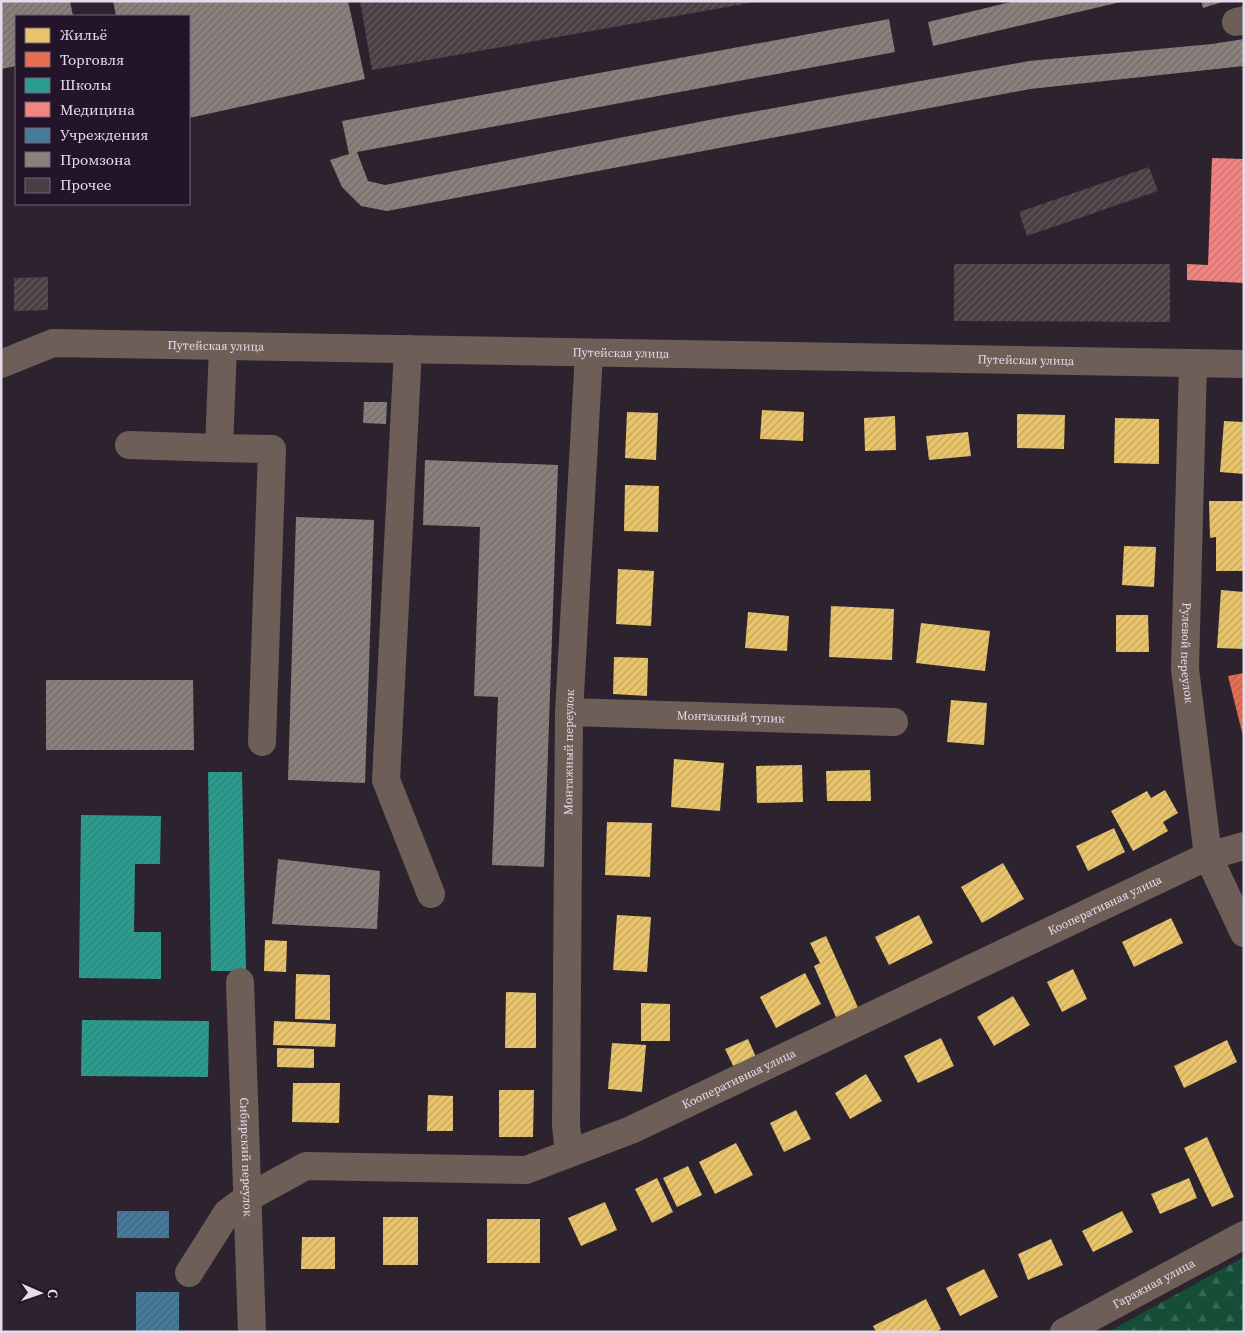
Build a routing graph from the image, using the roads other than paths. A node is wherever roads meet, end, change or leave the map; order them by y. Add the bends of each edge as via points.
1 (223, 346) junction
2 (408, 349) junction
3 (590, 353) junction
4 (1, 364) edge
5 (1193, 364) junction
6 (1244, 364) edge
7 (129, 445) dead end
8 (219, 448) junction
9 (569, 712) junction
10 (894, 722) dead end
11 (262, 742) dead end
12 (1244, 846) edge
13 (1208, 856) junction
14 (431, 894) dead end
15 (1244, 933) edge
16 (240, 982) dead end
17 (569, 1153) junction
18 (247, 1198) junction
19 (1244, 1234) edge
20 (189, 1273) dead end
21 (252, 1332) edge
22 (1064, 1332) edge

1 - 2 street, Путейская улица
1 - 4 street, Путейская улица via 54,343
1 - 8 street
2 - 3 street, Путейская улица
2 - 14 street via 386,780
3 - 5 street, Путейская улица
3 - 9 street, Монтажный переулок
5 - 6 street, Путейская улица
5 - 13 street, Рулевой переулок via 1186,669
7 - 8 street
8 - 11 street via 272,450
9 - 10 street, Монтажный тупик
9 - 17 street, Монтажный переулок via 566,1115
12 - 13 street, Кооперативная улица
13 - 15 street, Рулевой переулок
13 - 17 street, Кооперативная улица via 631,1130
16 - 18 street, Сибирский переулок
17 - 18 street, Кооперативная улица via 526,1170 306,1166
18 - 20 street, Кооперативная улица via 228,1213
18 - 21 street, Сибирский переулок
19 - 22 street, Гаражная улица

